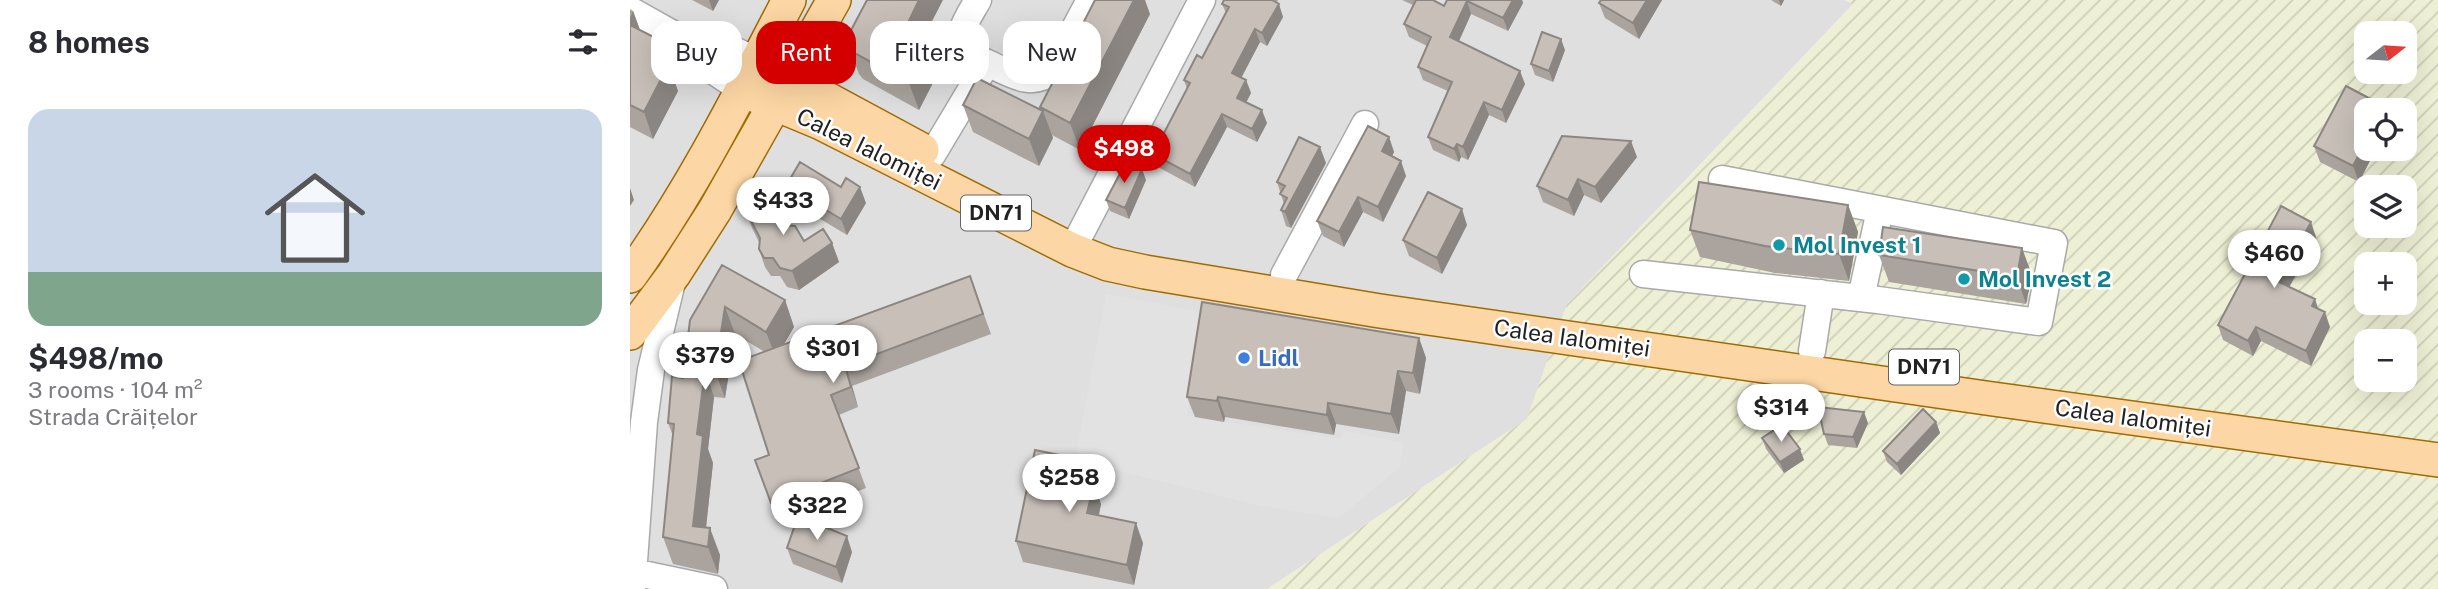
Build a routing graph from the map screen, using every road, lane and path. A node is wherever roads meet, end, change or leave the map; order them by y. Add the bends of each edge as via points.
1 (789, 0) edge
2 (834, 0) edge
3 (978, 0) edge
4 (1090, 0) edge
5 (1202, 0) edge
6 (640, 9) edge
7 (968, 21) edge
8 (989, 64) edge
9 (750, 75) junction
10 (974, 84) edge
11 (783, 91) junction
12 (1365, 124) dead end
13 (932, 155) junction
14 (1722, 179) dead end
15 (1880, 210) junction
16 (1077, 240) junction
17 (674, 274) junction
18 (1643, 274) dead end
19 (1284, 275) junction
20 (630, 276) edge
21 (1821, 293) junction
22 (1861, 298) junction
23 (630, 333) edge
24 (1812, 351) junction
25 (2438, 439) edge
26 (2438, 460) edge
27 (633, 501) edge
28 (633, 580) edge
29 (714, 589) edge

1 - 9 main road
2 - 11 main road
3 - 7 street
4 - 8 street via 1044,78 1033,81
5 - 16 street
6 - 9 street via 696,47 715,72
9 - 11 main road, Calea Ialomiței / DN71
9 - 20 main road via 675,208
10 - 13 street
11 - 13 main road, Calea Ialomiței / DN71
11 - 16 main road, Calea Ialomiței / DN71 via 827,126
11 - 17 main road
12 - 19 street
13 - 16 main road, Calea Ialomiței / DN71
14 - 15 street
15 - 22 street
15 - 22 street via 2054,243 2039,322
16 - 19 main road, Calea Ialomiței / DN71 via 1111,242
16 - 26 main road, Calea Ialomiței / DN71 via 1108,264 1279,296
17 - 23 main road
17 - 27 street via 651,370
18 - 21 street
19 - 24 main road, Calea Ialomiței / DN71
21 - 22 street
21 - 24 street
24 - 25 main road, Calea Ialomiței / DN71
27 - 28 street
28 - 29 street

